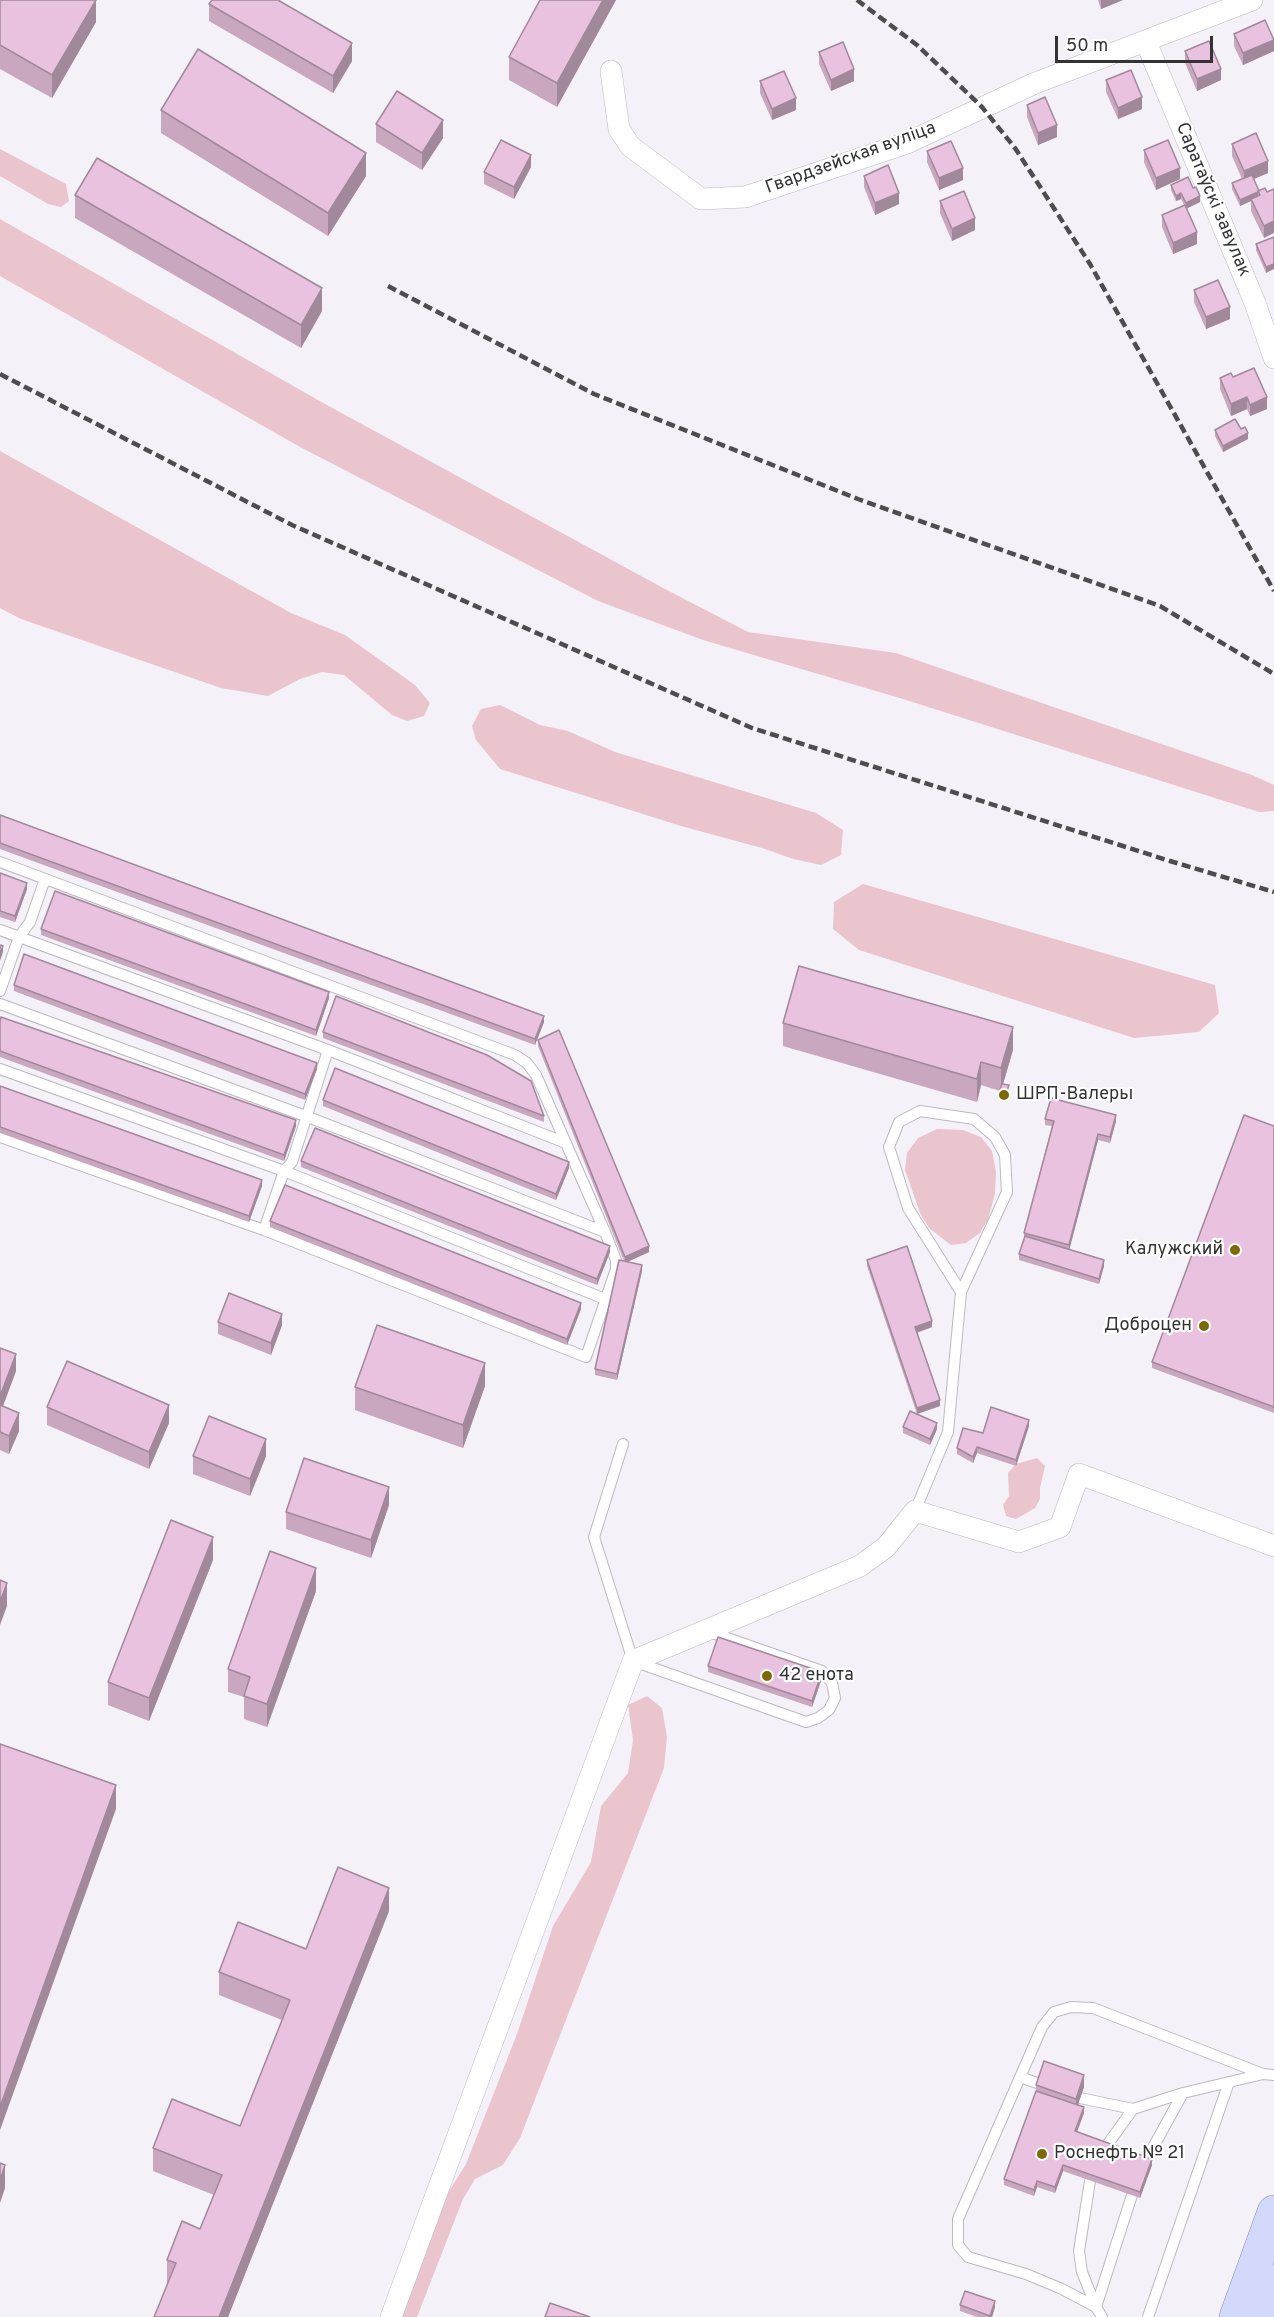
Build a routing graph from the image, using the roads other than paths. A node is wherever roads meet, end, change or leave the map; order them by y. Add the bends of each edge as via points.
1 (1252, 0) edge
2 (1146, 42) junction
3 (611, 71) dead end
4 (1274, 358) edge
5 (0, 862) edge
6 (45, 879) junction
7 (0, 930) edge
8 (19, 937) junction
9 (0, 991) edge
10 (0, 1004) edge
11 (328, 1050) junction
12 (0, 1069) edge
13 (308, 1117) junction
14 (0, 1137) edge
15 (566, 1143) junction
16 (284, 1171) junction
17 (264, 1230) junction
18 (605, 1232) junction
19 (961, 1292) junction
20 (605, 1299) junction
21 (623, 1444) dead end
22 (915, 1511) junction
23 (1274, 1546) edge
24 (704, 1630) junction
25 (633, 1661) junction
26 (1268, 2075) edge
27 (1020, 2077) junction
28 (1229, 2082) junction
29 (1040, 2084) edge
30 (1183, 2093) junction
31 (1080, 2098) edge
32 (1133, 2109) junction
33 (1105, 2148) edge
34 (1145, 2162) edge
35 (1090, 2181) edge
36 (1132, 2195) edge
37 (1274, 2212) edge
38 (1274, 2281) edge
39 (1096, 2307) junction
40 (391, 2317) edge
41 (1102, 2317) edge
42 (1148, 2317) edge
43 (1236, 2317) edge
44 (1261, 2317) edge

1 - 2 street, Гвардзейская вуліца
2 - 3 street, Гвардзейская вуліца via 1033,84 907,143 734,198 701,199 630,146 619,129
2 - 4 street, Саратаўскі завулак via 1255,303
5 - 6 lane
6 - 8 lane via 30,922
6 - 15 lane via 515,1055 536,1075
7 - 8 lane
8 - 9 lane
8 - 11 lane
10 - 13 lane
11 - 13 lane
11 - 15 lane
12 - 16 lane
13 - 16 lane via 292,1162
13 - 18 lane
14 - 17 lane
15 - 18 lane
16 - 17 lane
16 - 20 lane
17 - 20 lane via 586,1357
18 - 20 lane via 616,1260
19 - 19 lane via 1007,1192 1005,1155 995,1137 974,1119 920,1111 899,1122 889,1147 908,1208
19 - 22 lane via 948,1432
21 - 25 lane via 594,1537
22 - 23 street via 1019,1542 1060,1527 1080,1474
22 - 24 street via 886,1547 860,1566
24 - 25 street
24 - 25 lane via 822,1671 832,1683 835,1698 830,1710 806,1722
25 - 40 street
26 - 27 lane via 1093,2008 1071,2007 1054,2013 1041,2027
26 - 28 lane
27 - 29 lane
27 - 39 lane via 958,2219 958,2245 968,2256 1026,2274
28 - 30 lane
28 - 42 lane
30 - 32 lane
30 - 34 lane
31 - 32 lane
32 - 33 lane
35 - 39 lane via 1079,2251 1082,2272
36 - 39 lane
37 - 43 main road
38 - 44 main road
39 - 41 lane

